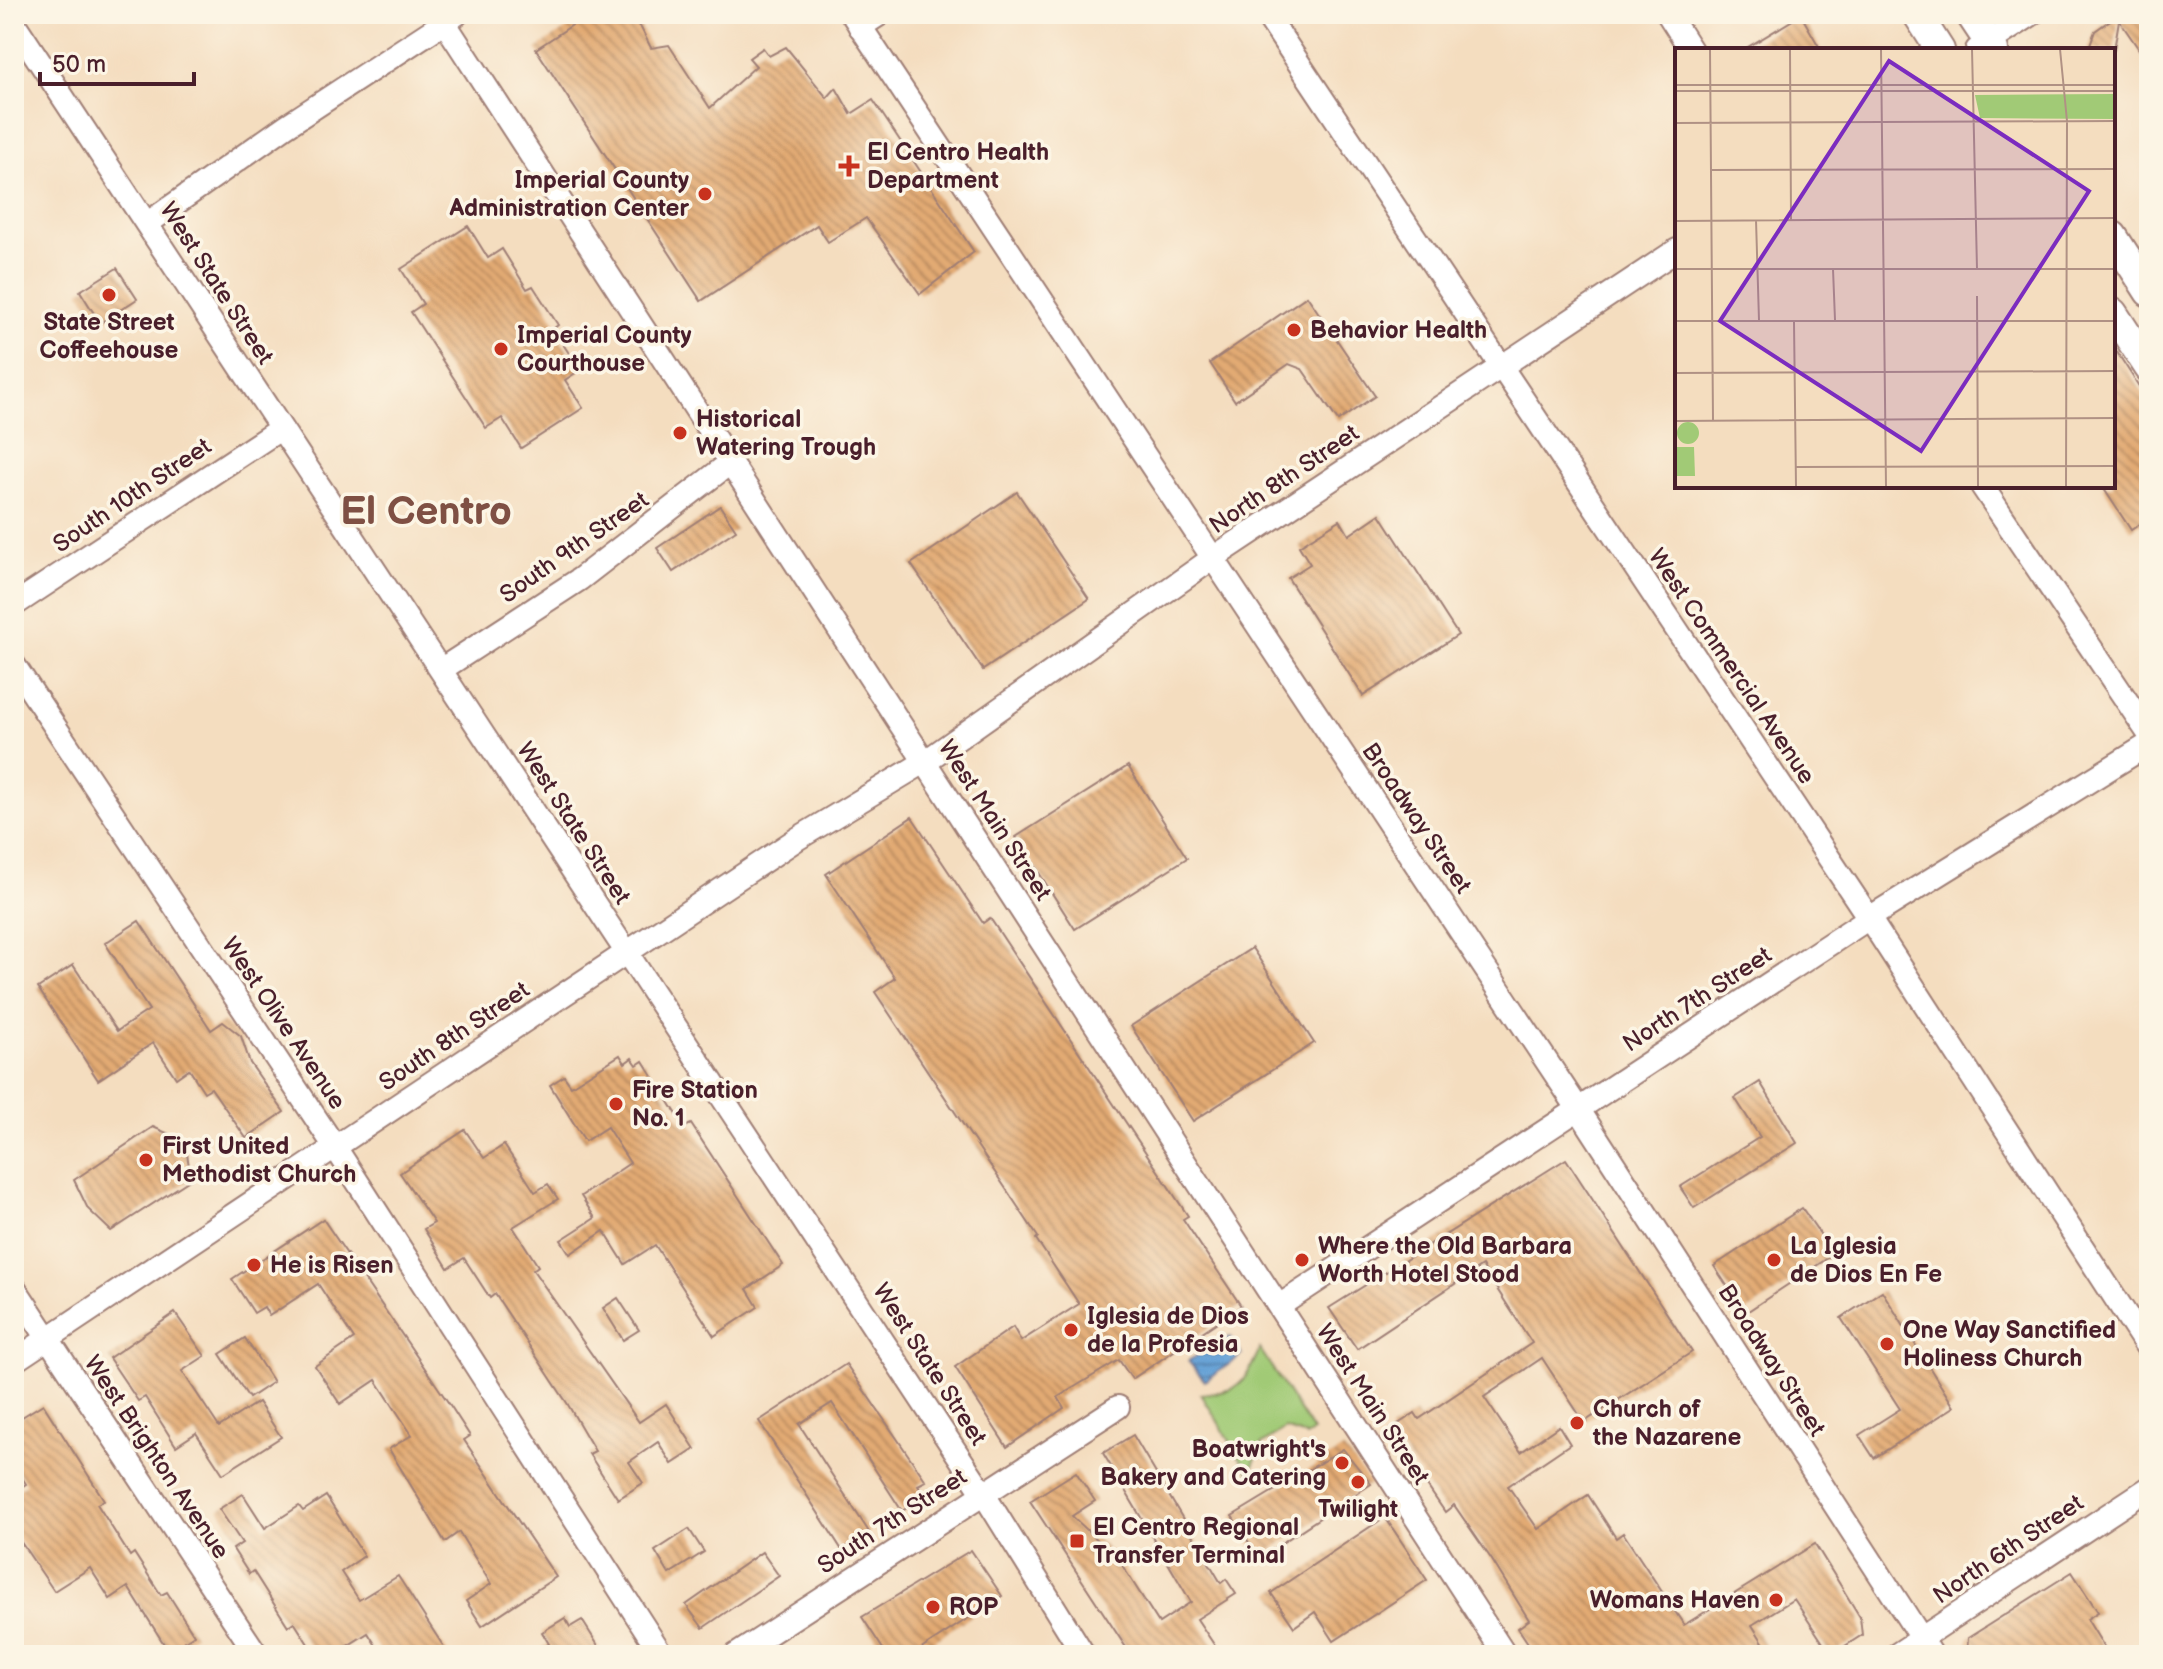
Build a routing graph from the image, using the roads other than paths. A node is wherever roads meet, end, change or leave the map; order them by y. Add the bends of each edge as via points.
1 (880, 14) edge
2 (1266, 14) edge
3 (1668, 14) edge
4 (1917, 14) edge
5 (1970, 14) edge
6 (2032, 14) edge
7 (447, 17) edge
8 (856, 20) edge
9 (14, 23) edge
10 (1986, 47) edge
11 (1690, 48) edge
12 (1939, 48) edge
13 (148, 223) junction
14 (2115, 239) edge
15 (1675, 251) edge
16 (2149, 292) edge
17 (2115, 316) edge
18 (1501, 367) junction
19 (2149, 368) edge
20 (280, 429) junction
21 (731, 462) junction
22 (1983, 488) edge
23 (1213, 558) junction
24 (14, 605) edge
25 (14, 665) edge
26 (442, 669) junction
27 (2149, 734) edge
28 (2149, 744) edge
29 (926, 761) junction
30 (1869, 918) junction
31 (627, 952) junction
32 (1577, 1107) junction
33 (335, 1147) junction
34 (14, 1287) edge
35 (1279, 1306) junction
36 (47, 1338) junction
37 (2149, 1350) edge
38 (14, 1361) edge
39 (1118, 1407) dead end
40 (2149, 1488) edge
41 (983, 1493) junction
42 (1926, 1647) edge
43 (257, 1655) edge
44 (662, 1655) edge
45 (736, 1655) edge
46 (1084, 1655) edge
47 (1505, 1655) edge
48 (1896, 1655) edge

1 - 8 street
2 - 18 street, West Commercial Avenue
3 - 11 street
4 - 12 main road
5 - 10 main road
6 - 10 street
7 - 13 street
7 - 21 street, West Main Street
8 - 23 street, Broadway Street
9 - 13 street, West State Street
13 - 20 street, West State Street
14 - 16 main road
15 - 18 street, North 8th Street
17 - 19 main road
18 - 23 street, North 8th Street
18 - 30 street, West Commercial Avenue
20 - 24 street, South 10th Street
20 - 26 street, West State Street
21 - 26 street, South 9th Street via 580,579
21 - 29 street, West Main Street
22 - 27 street
23 - 29 street, North 8th Street
23 - 32 street, Broadway Street
25 - 33 street, West Olive Avenue
26 - 31 street, West State Street
28 - 30 street, North 7th Street
29 - 31 street, South 8th Street
29 - 35 street, West Main Street
30 - 32 street, North 7th Street
30 - 37 street, West Commercial Avenue
31 - 33 street, South 8th Street
31 - 41 street, West State Street
32 - 35 street, North 7th Street
32 - 42 street, Broadway Street
33 - 36 street, South 8th Street
33 - 44 street, West Olive Avenue
34 - 36 street, West Brighton Avenue
35 - 47 street, West Main Street
36 - 38 street, South 8th Street
36 - 43 street, West Brighton Avenue
39 - 41 street, South 7th Street
40 - 42 street, North 6th Street
41 - 45 street, South 7th Street
41 - 46 street, West State Street
42 - 48 street, North 6th Street

